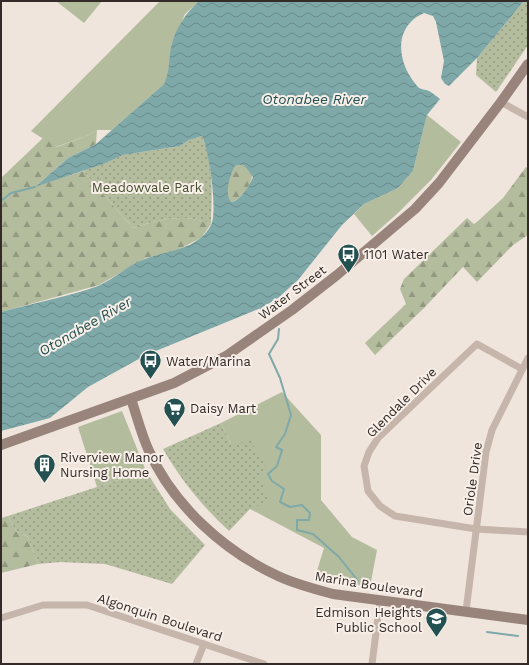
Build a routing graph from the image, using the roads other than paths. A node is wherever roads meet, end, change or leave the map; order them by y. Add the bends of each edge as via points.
1 (528, 64) edge
2 (501, 102) junction
3 (528, 118) edge
4 (528, 358) edge
5 (522, 369) junction
6 (131, 399) junction
7 (1, 445) edge
8 (476, 529) junction
9 (528, 532) edge
10 (380, 601) junction
11 (466, 611) junction
12 (1, 618) edge
13 (528, 620) edge
14 (204, 644) junction
15 (196, 664) edge
16 (264, 664) edge
17 (372, 664) edge

1 - 2 main road, Water Street
2 - 3 street
2 - 6 main road, Water Street via 416,209 337,275 226,356 174,383
4 - 5 street, Oriole Drive
5 - 8 street, Oriole Drive via 492,430 486,452
5 - 8 street, Glendale Drive via 477,344 378,438 364,466 368,490 380,506 395,516
6 - 7 main road, Water Street
6 - 10 main road, Marina Boulevard via 149,452 175,495 210,532 254,564 278,576 333,594
8 - 9 street
8 - 11 street, Oriole Drive
10 - 11 main road, Marina Boulevard
10 - 17 street
11 - 13 main road, Marina Boulevard
12 - 14 street, Algonquin Boulevard via 43,605 87,605
14 - 15 street
14 - 16 street, Algonquin Boulevard

